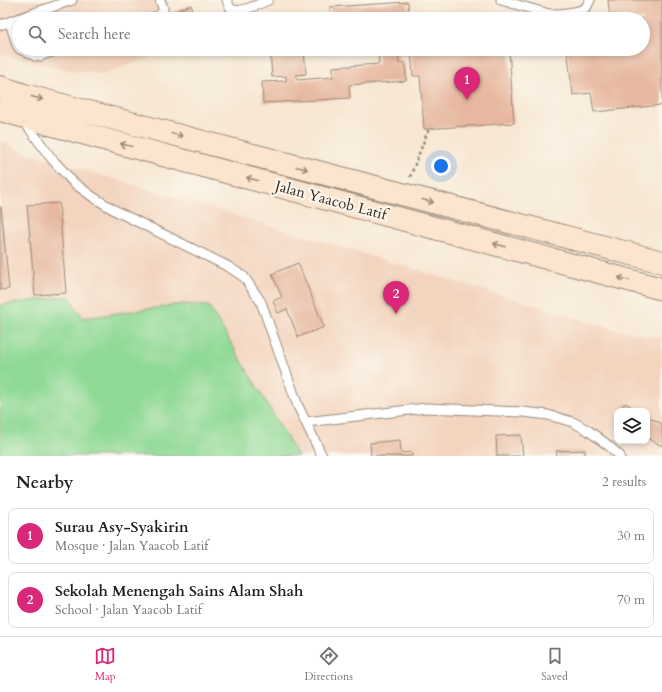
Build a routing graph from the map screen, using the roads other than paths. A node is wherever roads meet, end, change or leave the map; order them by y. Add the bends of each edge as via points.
1 (72, 0) edge
2 (160, 0) edge
3 (227, 0) edge
4 (268, 0) edge
5 (501, 0) edge
6 (590, 0) edge
7 (38, 12) edge
8 (163, 12) edge
9 (542, 12) edge
10 (568, 12) edge
11 (10, 22) joint
12 (0, 25) edge
13 (12, 29) edge
14 (0, 87) edge
15 (0, 110) edge
16 (20, 116) junction
17 (662, 262) edge
18 (662, 289) edge
19 (306, 422) junction
20 (322, 456) edge
21 (620, 456) edge

1 - 7 lane
2 - 8 lane
3 - 4 lane via 233,10 240,11
5 - 9 lane
6 - 10 lane via 587,7
11 - 12 lane
11 - 13 lane
14 -> 17 main road, Jalan Yaacob Latif
15 - 16 main road, Jalan Yaacob Latif
18 -> 16 main road, Jalan Yaacob Latif
16 - 19 lane via 74,184 116,212 230,267 244,277 262,302 298,406
19 - 20 lane
19 - 21 lane via 426,408 523,412 573,422 589,431

